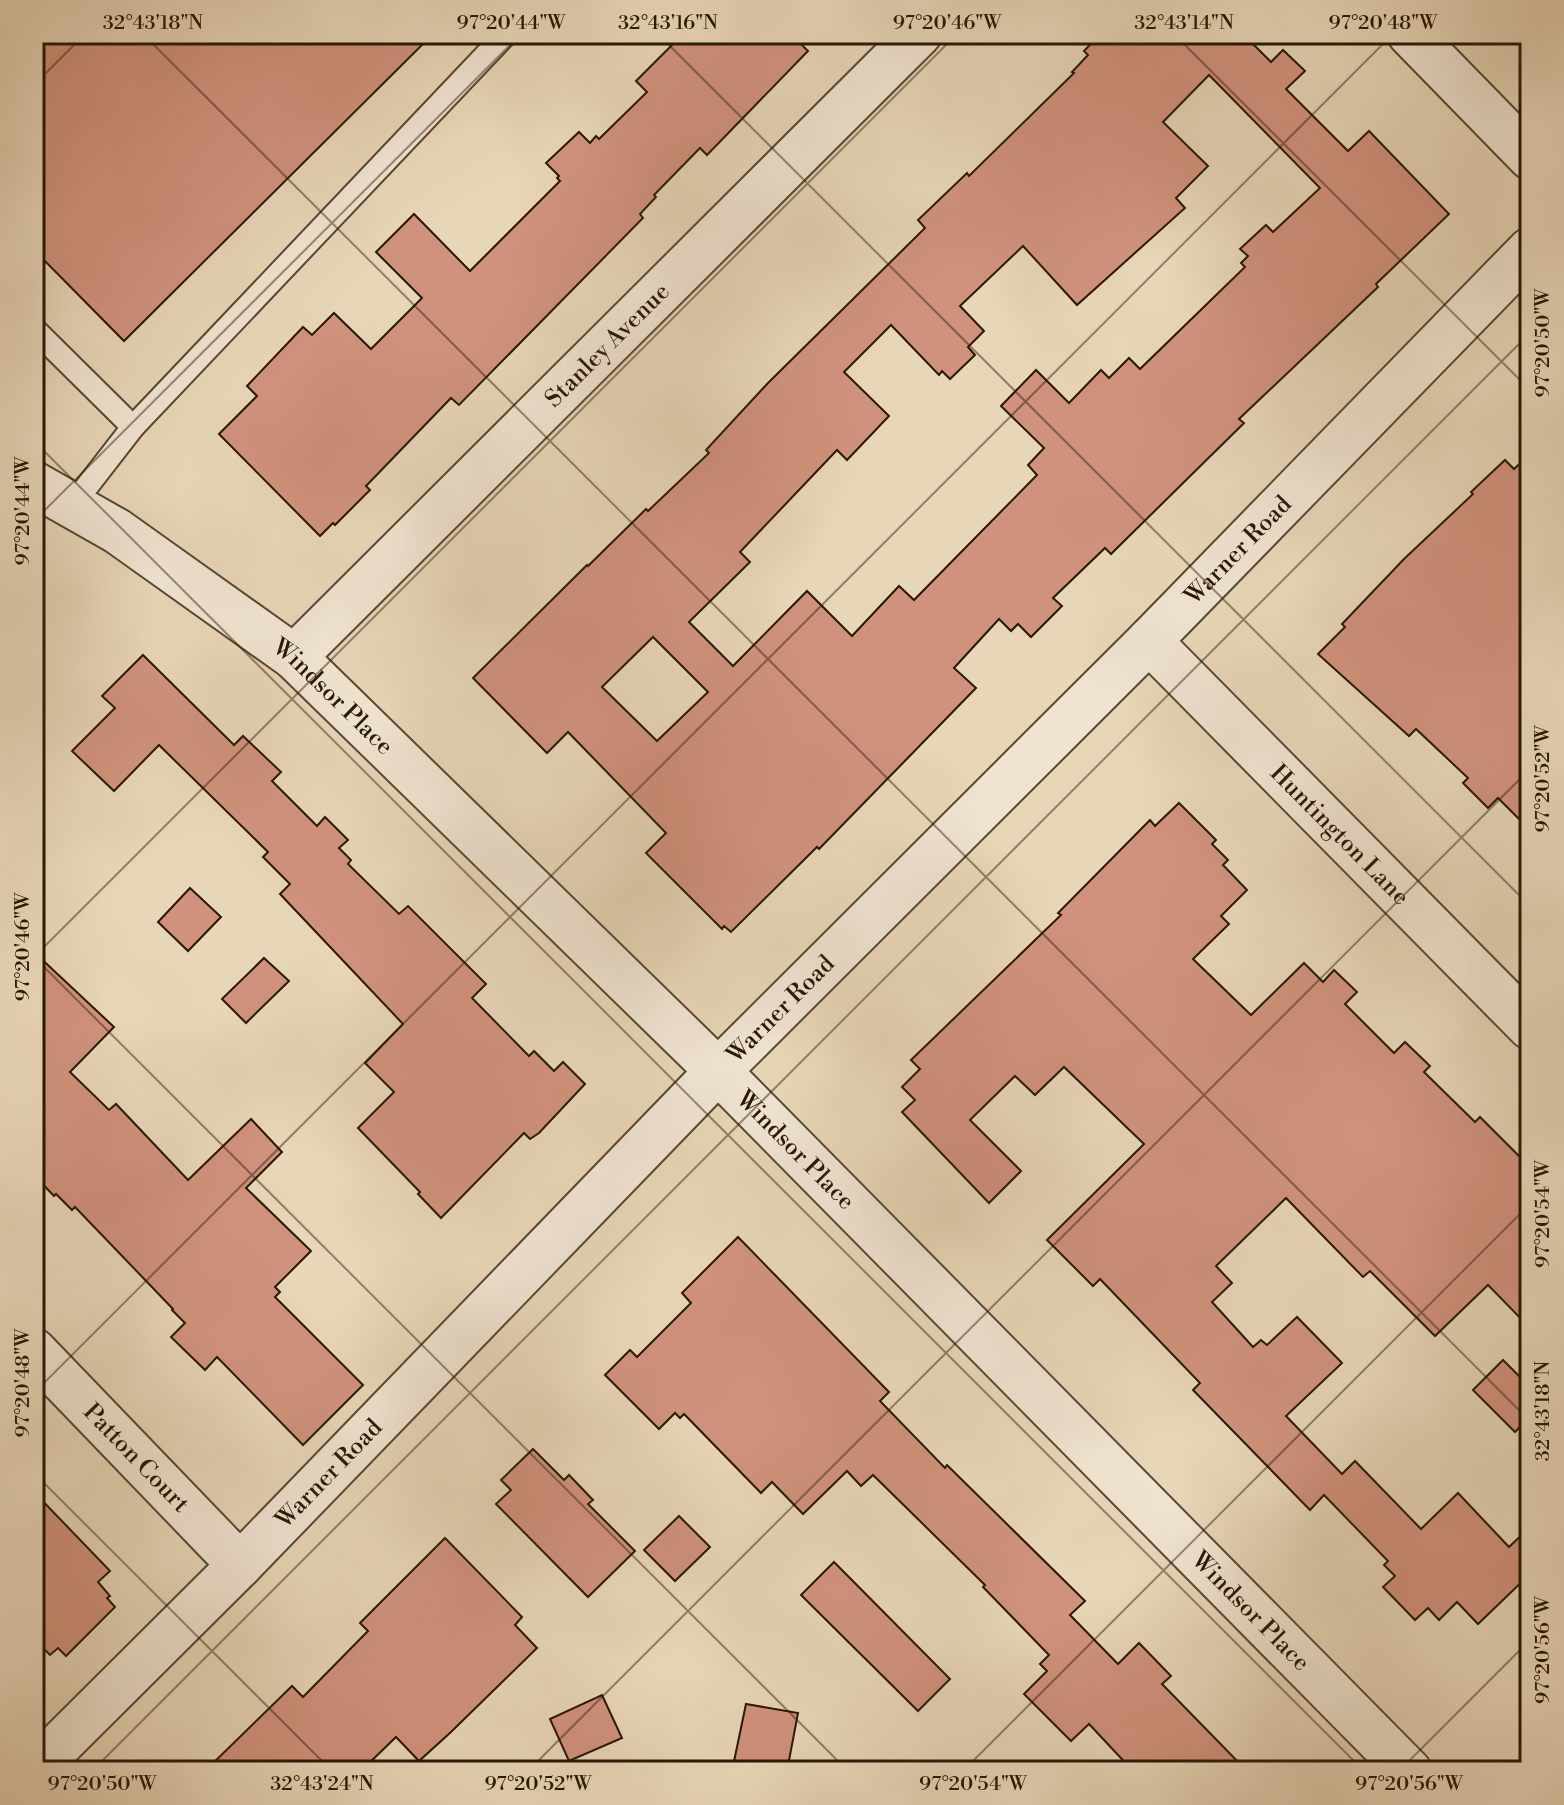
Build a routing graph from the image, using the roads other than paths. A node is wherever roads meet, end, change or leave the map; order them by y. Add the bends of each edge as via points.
1 (506, 34) edge
2 (919, 34) edge
3 (1410, 34) edge
4 (1530, 157) edge
5 (1530, 250) edge
6 (34, 329) edge
7 (133, 427) junction
8 (34, 484) edge
9 (71, 507) junction
10 (1149, 641) junction
11 (294, 657) junction
12 (1530, 1027) edge
13 (718, 1071) junction
14 (34, 1351) edge
15 (240, 1565) junction
16 (34, 1770) edge
17 (1409, 1771) edge

1 - 7 lane
2 - 11 street, Stanley Avenue
3 - 4 street
5 - 10 street, Warner Road
6 - 7 lane
7 - 9 lane
8 - 9 street, Windsor Place
9 - 11 street, Windsor Place via 117,531
10 - 12 street, Huntington Lane
10 - 13 street, Warner Road
11 - 13 street, Windsor Place
13 - 15 street, Warner Road
13 - 17 street, Windsor Place
14 - 15 street, Patton Court
15 - 16 street, Warner Road

